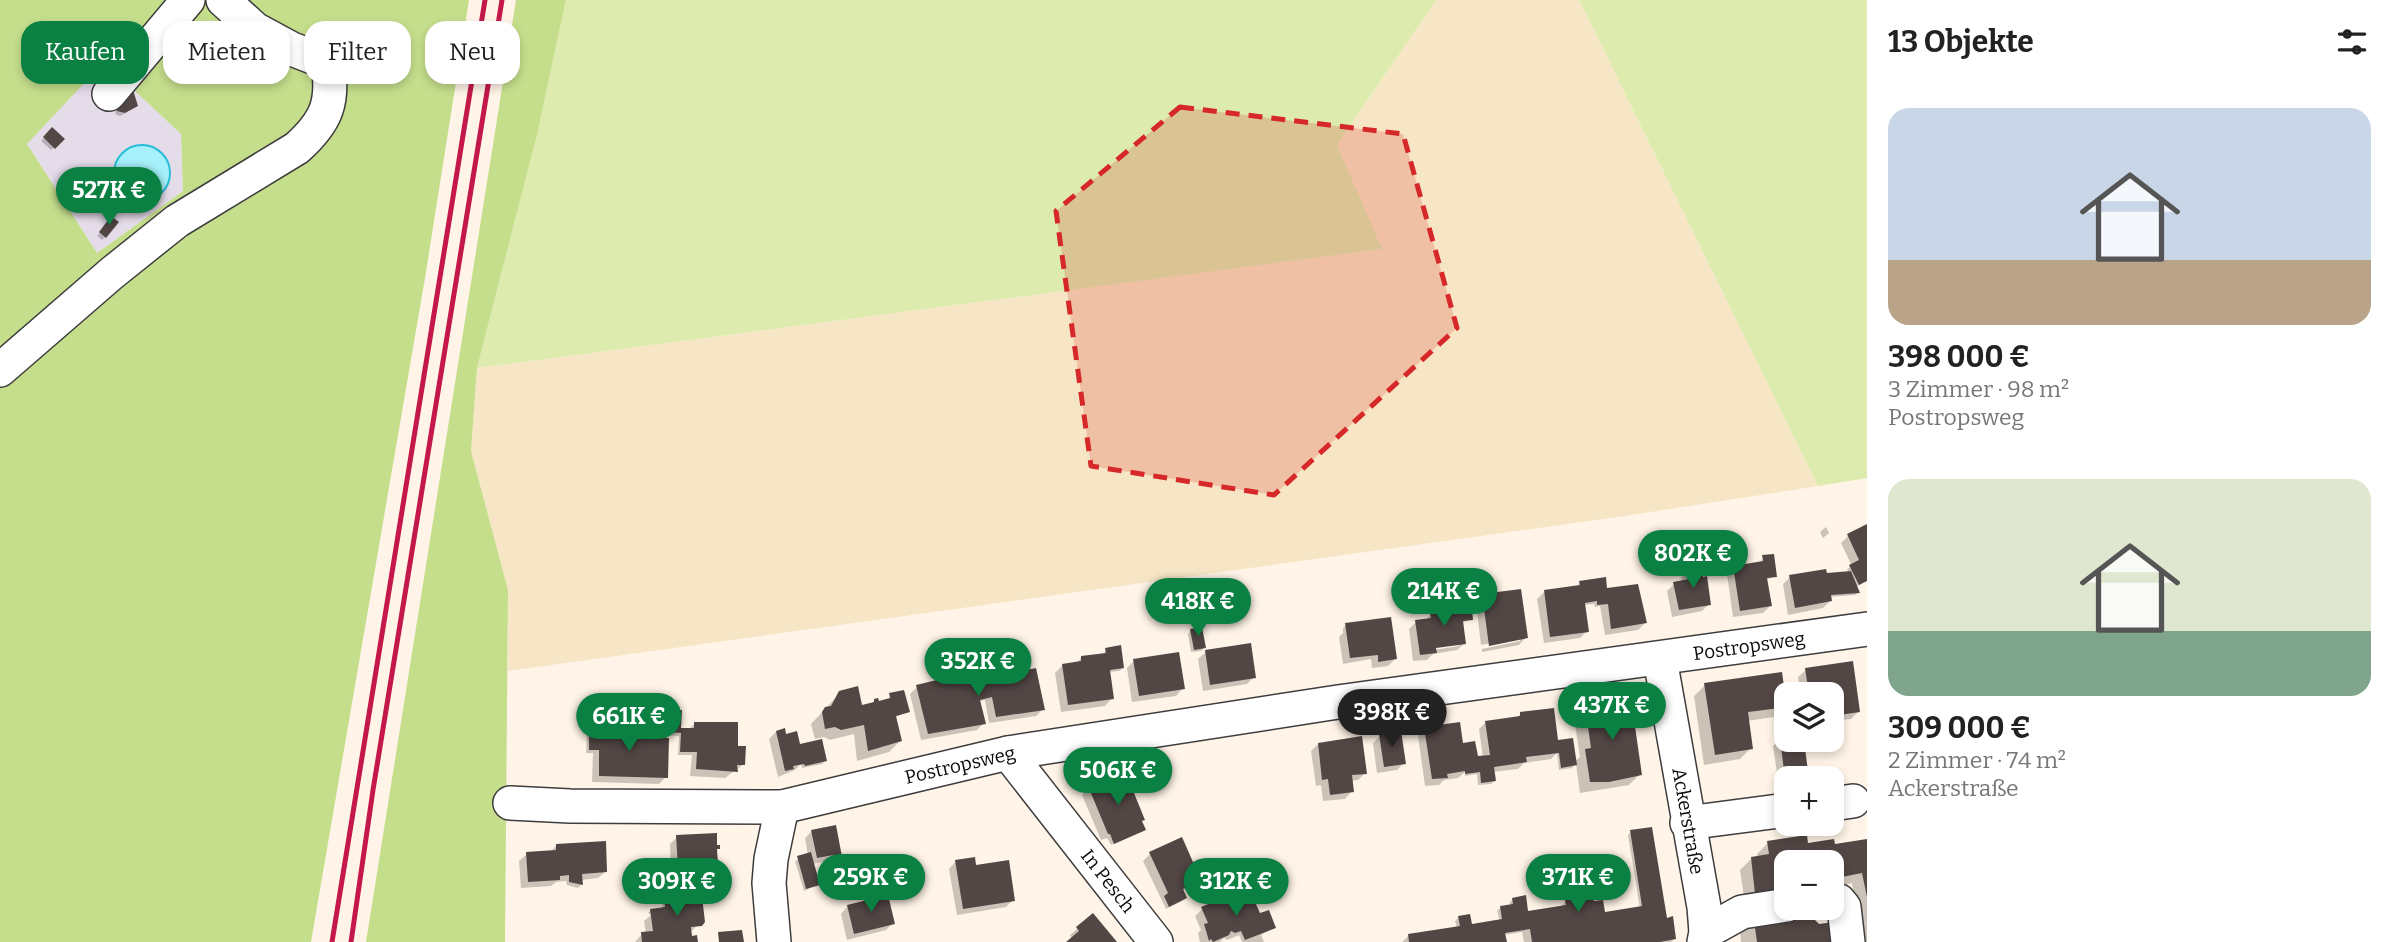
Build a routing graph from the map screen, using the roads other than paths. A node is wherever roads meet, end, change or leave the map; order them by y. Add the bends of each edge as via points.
1 (188, 0) edge
2 (223, 0) edge
3 (109, 94) dead end
4 (0, 370) edge
5 (1867, 629) edge
6 (1660, 659) junction
7 (1008, 753) junction
8 (510, 803) dead end
9 (782, 807) junction
10 (1774, 812) edge
11 (1687, 823) junction
12 (1774, 907) edge
13 (1844, 907) edge
14 (1704, 939) edge
15 (774, 942) edge
16 (1156, 942) edge
17 (1848, 942) edge

1 - 3 street
2 - 4 street via 255,29 327,63 331,87 327,113 297,148 177,221
5 - 6 street, Postropsweg
6 - 7 street, Postropsweg
6 - 11 street, Ackerstraße
7 - 9 street, Postropsweg
7 - 16 street, In Pesch
8 - 9 street, Postropsweg
9 - 15 street via 769,883
10 - 11 street
11 - 14 street, Ackerstraße via 1703,907
12 - 14 street via 1742,912
13 - 17 street

